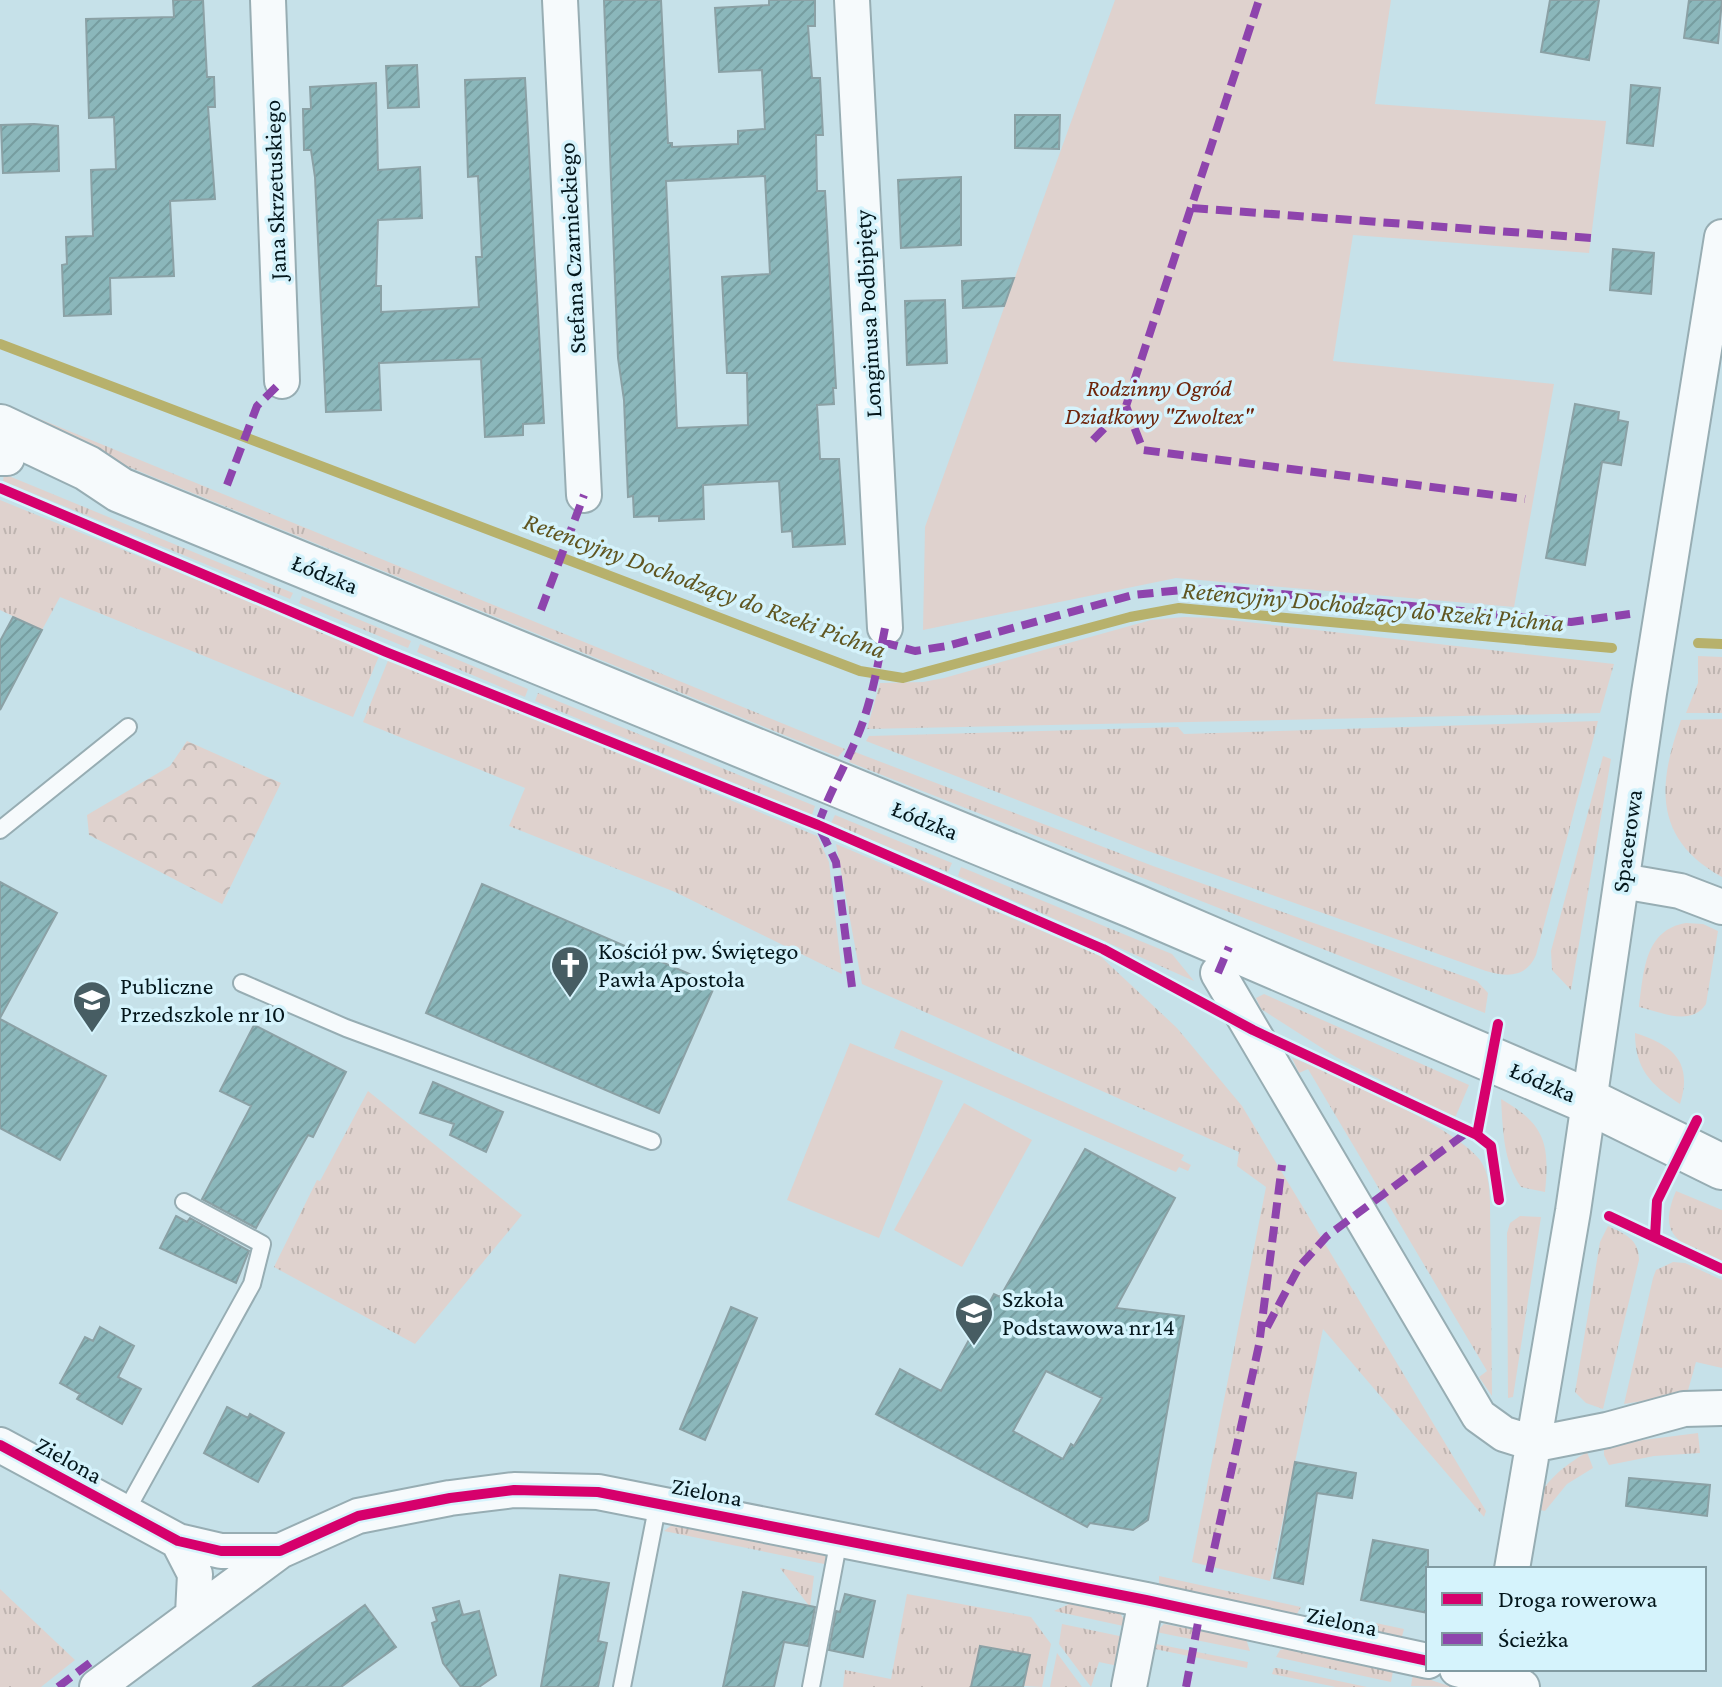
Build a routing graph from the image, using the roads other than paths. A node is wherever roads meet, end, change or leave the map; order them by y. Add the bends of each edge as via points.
1 (268, 0) edge
2 (560, 0) edge
3 (852, 0) edge
4 (1722, 237) edge
5 (282, 381) dead end
6 (2, 450) edge
7 (584, 495) dead end
8 (885, 628) dead end
9 (128, 727) dead end
10 (0, 830) edge
11 (1622, 881) junction
12 (1722, 907) edge
13 (1218, 973) dead end
14 (242, 983) dead end
15 (1590, 1102) junction
16 (652, 1141) dead end
17 (1722, 1167) edge
18 (184, 1202) dead end
19 (1722, 1408) edge
20 (1536, 1444) junction
21 (0, 1445) edge
22 (658, 1503) junction
23 (125, 1513) junction
24 (839, 1539) junction
25 (178, 1541) junction
26 (280, 1551) junction
27 (1512, 1567) edge
28 (1146, 1600) junction
29 (193, 1614) junction
30 (1426, 1661) edge
31 (1465, 1671) edge
32 (1499, 1680) edge
33 (97, 1687) edge
34 (622, 1687) edge
35 (811, 1687) edge
36 (1129, 1687) edge

1 - 5 street, Jana Skrzetuskiego
2 - 7 street, Stefana Czarnieckiego
3 - 8 street, Longinusa Podbipięty
4 - 11 street, Spacerowa
6 - 15 main road, Łódzka via 64,481 120,490 1120,900
9 - 10 lane
11 - 12 street via 1680,891
11 - 15 street, Spacerowa
13 - 20 street via 1479,1416 1504,1434
14 - 16 lane via 346,1028
15 - 17 main road, Łódzka
15 - 20 street, Spacerowa
18 - 23 lane via 262,1244 252,1284
19 - 20 street via 1684,1409
20 - 27 street, Spacerowa
21 - 23 street, Zielona
22 - 24 street, Zielona
22 - 26 street, Zielona via 558,1490 450,1498 358,1516
22 - 34 lane
23 - 25 street, Zielona
24 - 28 street, Zielona
24 - 35 lane
25 - 26 street, Zielona via 221,1551
25 - 29 street via 195,1574
26 - 29 street
28 - 30 street, Zielona
28 - 36 street
29 - 33 street
31 - 32 street

